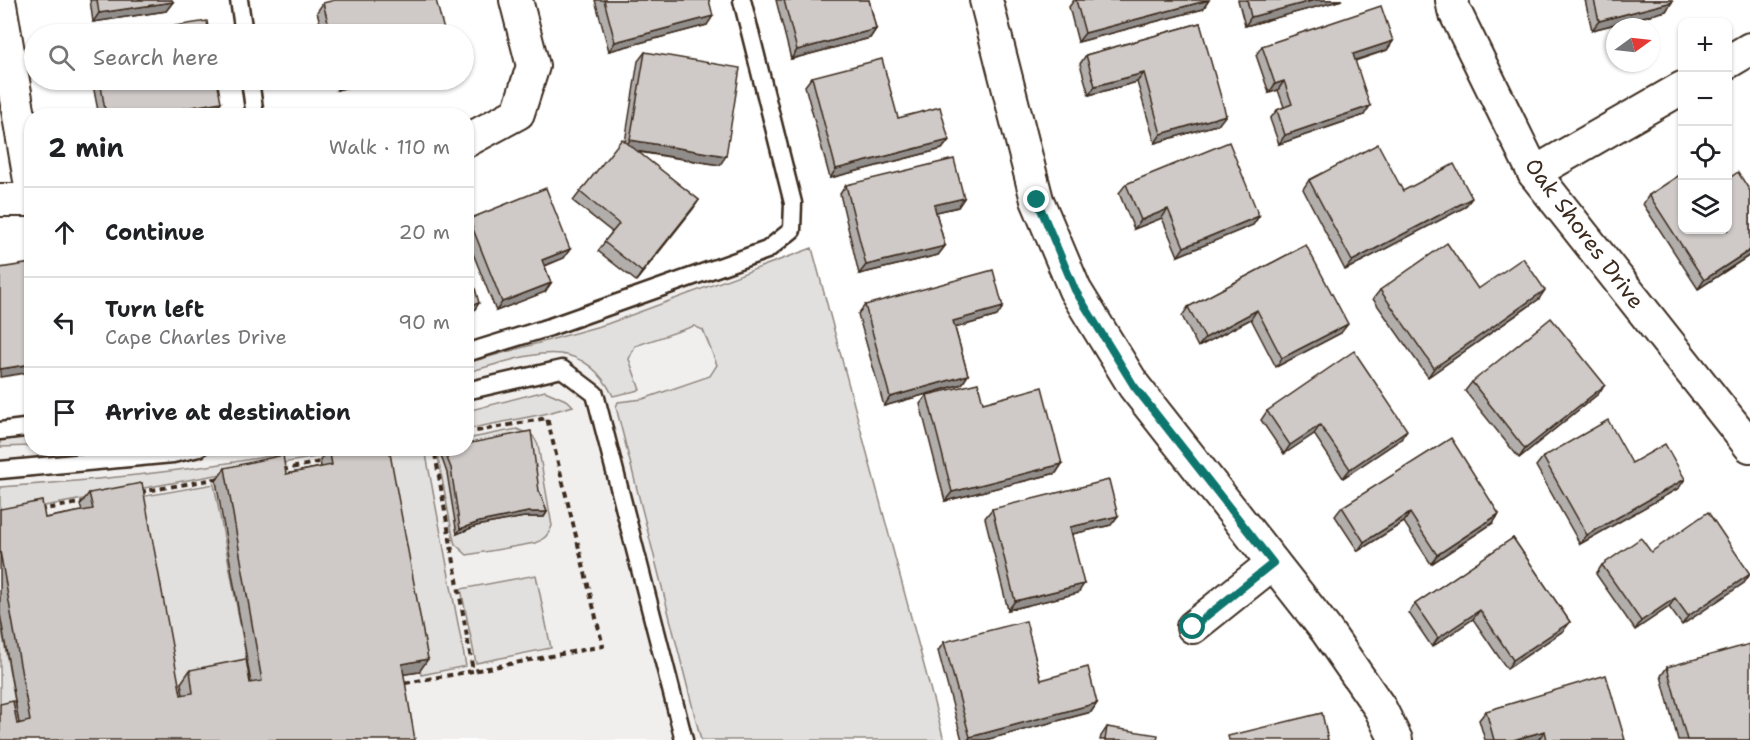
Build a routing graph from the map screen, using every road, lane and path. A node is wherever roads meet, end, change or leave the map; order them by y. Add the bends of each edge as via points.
1 (239, 0) edge
2 (516, 0) edge
3 (742, 0) edge
4 (986, 0) edge
5 (1452, 0) edge
6 (0, 5) edge
7 (243, 24) edge
8 (1750, 49) edge
9 (1732, 60) edge
10 (251, 90) edge
11 (1678, 91) edge
12 (254, 108) edge
13 (474, 137) edge
14 (24, 145) edge
15 (1534, 173) junction
16 (0, 200) edge
17 (24, 200) edge
18 (474, 351) edge
19 (474, 388) edge
20 (24, 428) edge
21 (0, 431) edge
22 (474, 432) edge
23 (1750, 446) edge
24 (153, 456) edge
25 (435, 456) edge
26 (331, 459) edge
27 (280, 470) edge
28 (0, 471) edge
29 (233, 477) edge
30 (140, 492) edge
31 (93, 500) edge
32 (35, 510) edge
33 (1273, 563) junction
34 (1193, 627) dead end
35 (473, 671) junction
36 (405, 683) edge
37 (684, 740) edge
38 (1396, 740) edge

1 - 7 lane
2 - 13 street via 533,66 518,113
3 - 18 lane via 793,203 792,231 767,250
4 - 33 street via 1037,200 1075,290 1134,386
5 - 15 street, Oak Shores Drive
6 - 14 street
8 - 9 street
10 - 12 lane
11 - 15 street
15 - 23 street, Oak Shores Drive
16 - 17 street
19 - 37 lane via 562,369 595,394
20 - 21 lane
22 - 35 path via 547,418 603,646
24 - 28 lane
25 - 35 path
26 - 27 path
29 - 30 path
31 - 32 path
33 - 34 street
33 - 38 street via 1326,630 1380,708
35 - 36 path

